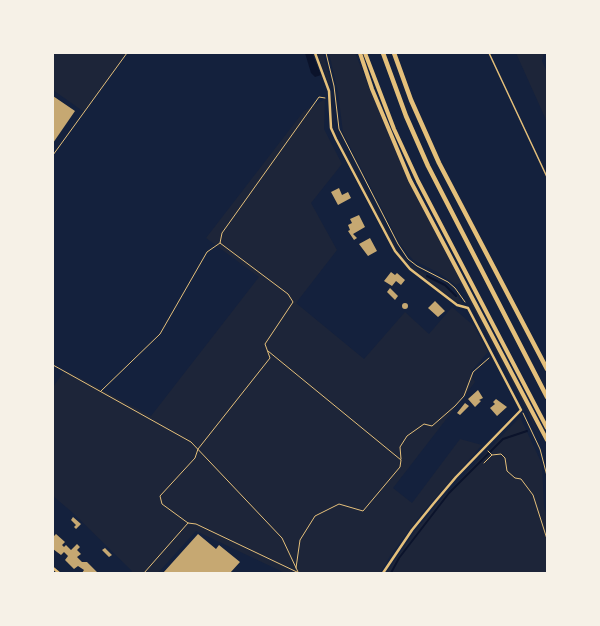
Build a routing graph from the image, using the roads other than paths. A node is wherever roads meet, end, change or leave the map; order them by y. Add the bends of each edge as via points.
1 (315, 53) edge
2 (360, 53) edge
3 (366, 53) edge
4 (383, 53) edge
5 (394, 53) edge
6 (489, 53) edge
7 (547, 177) edge
8 (547, 369) edge
9 (547, 397) edge
10 (547, 428) edge
11 (547, 440) edge
12 (53, 568) edge
13 (59, 573) edge
14 (383, 573) edge

1 - 14 street via 329,91 333,133 395,251 410,268 457,305 468,308 521,410 452,482 412,530
2 - 11 highway via 410,180
3 - 10 highway via 394,129 418,181
4 - 9 highway via 428,166
5 - 8 highway via 441,169
6 - 7 lane
12 - 13 street

